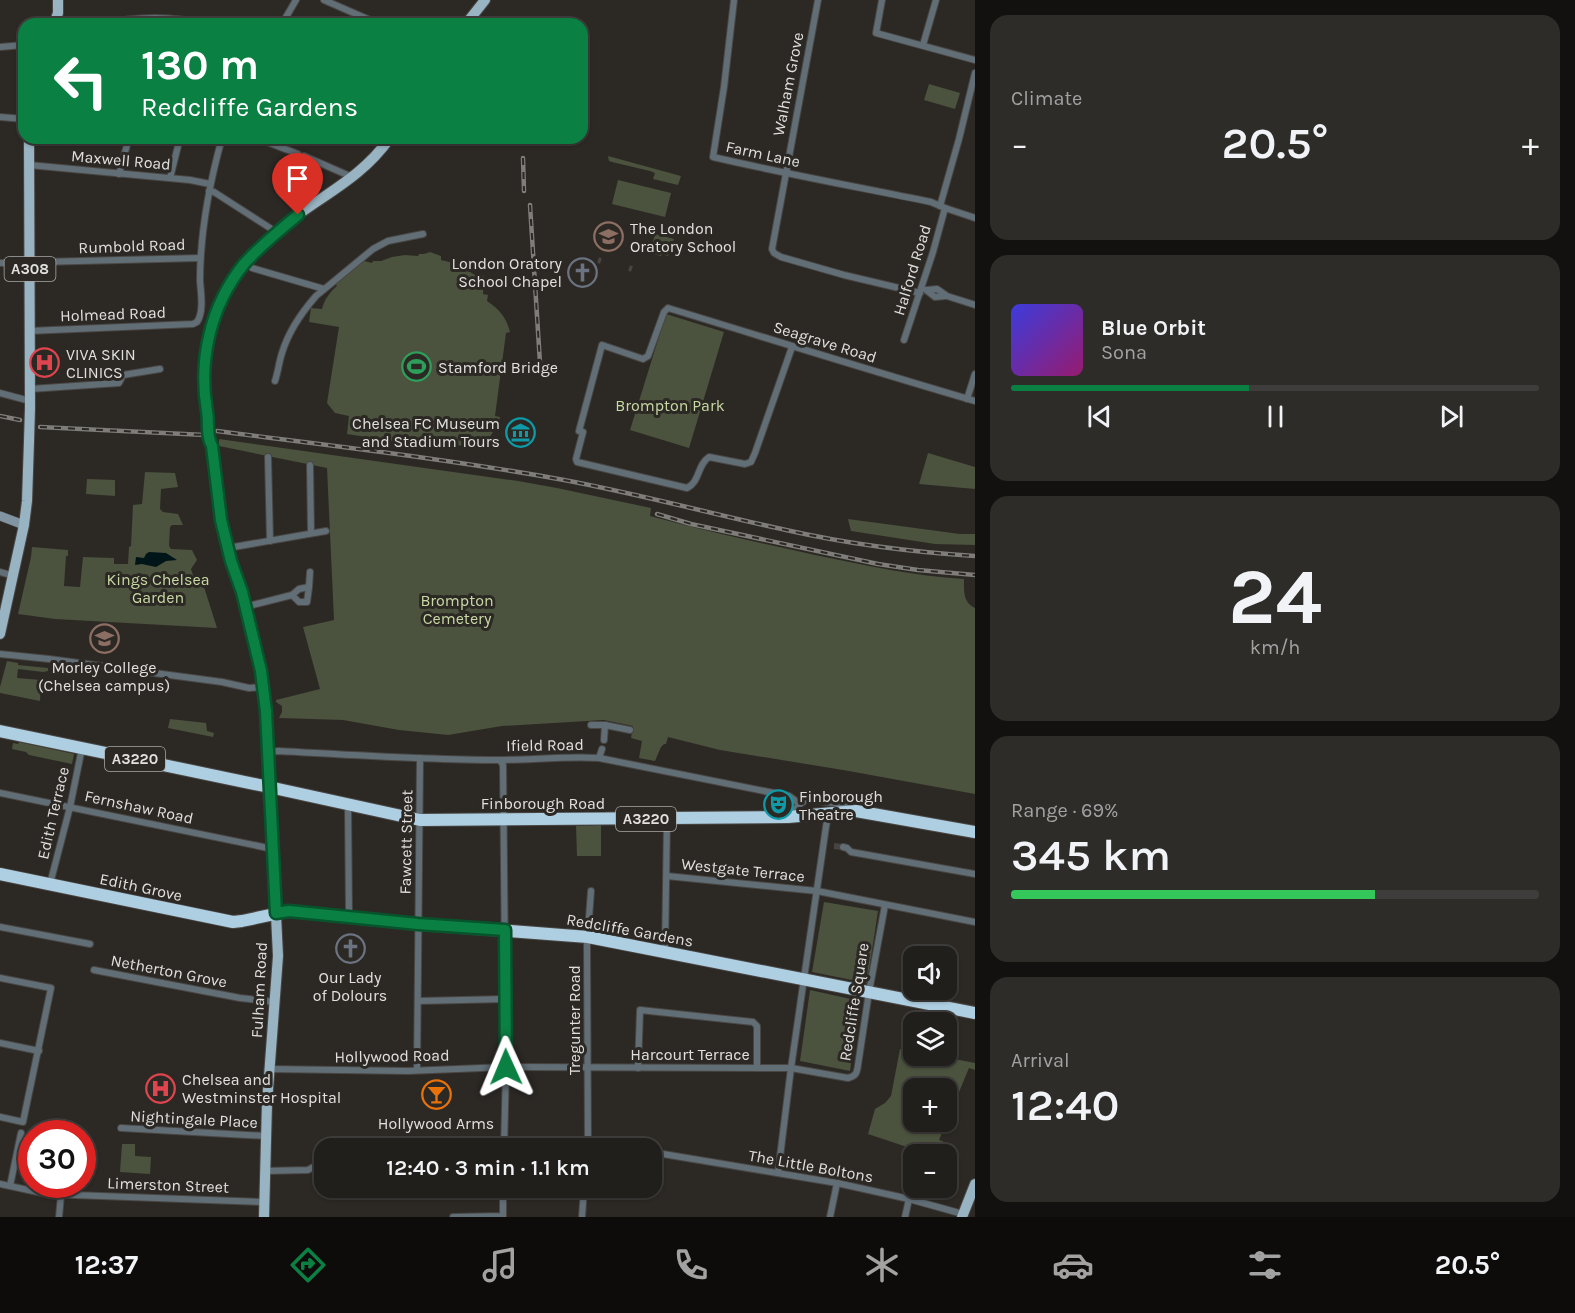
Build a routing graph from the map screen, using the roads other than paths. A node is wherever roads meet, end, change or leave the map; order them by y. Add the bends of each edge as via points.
1 (58, 0) edge
2 (296, 0) edge
3 (324, 0) edge
4 (485, 0) edge
5 (734, 0) edge
6 (818, 0) edge
7 (882, 0) edge
8 (936, 0) edge
9 (56, 18) edge
10 (286, 18) edge
11 (365, 18) edge
12 (471, 18) edge
13 (923, 45) junction
14 (18, 46) edge
15 (0, 47) edge
16 (975, 60) edge
17 (975, 73) edge
18 (0, 117) edge
19 (18, 118) edge
20 (29, 144) edge
21 (127, 144) edge
22 (178, 144) edge
23 (220, 144) edge
24 (273, 144) edge
25 (386, 144) edge
26 (29, 165) junction
27 (119, 174) junction
28 (786, 174) junction
29 (353, 177) junction
30 (170, 178) junction
31 (209, 188) junction
32 (943, 207) junction
33 (975, 218) edge
34 (270, 228) dead end
35 (423, 234) dead end
36 (200, 258) junction
37 (246, 262) junction
38 (0, 263) edge
39 (29, 263) junction
40 (324, 289) junction
41 (923, 290) junction
42 (975, 305) edge
43 (29, 331) junction
44 (904, 340) dead end
45 (791, 350) junction
46 (160, 369) dead end
47 (975, 374) edge
48 (275, 381) dead end
49 (30, 389) junction
50 (0, 393) edge
51 (967, 399) junction
52 (975, 401) edge
53 (30, 404) junction
54 (268, 457) dead end
55 (310, 465) dead end
56 (0, 516) edge
57 (24, 525) junction
58 (326, 531) dead end
59 (311, 533) junction
60 (270, 541) junction
61 (228, 548) junction
62 (0, 572) edge
63 (310, 572) dead end
64 (14, 576) junction
65 (309, 587) junction
66 (292, 595) junction
67 (245, 607) junction
68 (1, 627) edge
69 (0, 654) edge
70 (263, 687) junction
71 (591, 725) dead end
72 (605, 725) junction
73 (630, 730) dead end
74 (0, 731) edge
75 (604, 740) dead end
76 (82, 748) junction
77 (602, 749) dead end
78 (267, 752) junction
79 (420, 758) junction
80 (599, 758) junction
81 (500, 760) junction
82 (269, 787) junction
83 (0, 793) edge
84 (348, 804) junction
85 (800, 804) junction
86 (70, 807) junction
87 (856, 810) junction
88 (829, 812) junction
89 (788, 817) junction
90 (667, 819) junction
91 (420, 820) junction
92 (503, 820) junction
93 (975, 832) edge
94 (824, 845) junction
95 (834, 846) tunnel mouth
96 (843, 847) tunnel mouth
97 (273, 849) junction
98 (0, 874) edge
99 (975, 874) edge
100 (667, 876) junction
101 (50, 884) junction
102 (591, 891) dead end
103 (817, 891) junction
104 (885, 905) junction
105 (276, 913) junction
106 (349, 916) junction
107 (975, 922) edge
108 (418, 924) junction
109 (0, 927) edge
110 (505, 930) junction
111 (588, 937) junction
112 (90, 944) dead end
113 (665, 952) junction
114 (94, 970) dead end
115 (0, 978) edge
116 (805, 979) junction
117 (868, 992) junction
118 (506, 999) junction
119 (418, 1001) junction
120 (275, 1002) junction
121 (975, 1013) edge
122 (0, 1043) edge
123 (39, 1051) junction
124 (506, 1067) junction
125 (588, 1068) junction
126 (638, 1068) junction
127 (757, 1068) junction
128 (791, 1068) junction
129 (269, 1069) junction
130 (417, 1070) junction
131 (0, 1117) edge
132 (121, 1128) dead end
133 (266, 1136) junction
134 (504, 1138) edge
135 (589, 1138) edge
136 (18, 1147) edge
137 (662, 1154) edge
138 (314, 1167) edge
139 (264, 1171) junction
140 (778, 1173) junction
141 (837, 1183) junction
142 (0, 1184) edge
143 (975, 1184) edge
144 (10, 1186) junction
145 (18, 1188) edge
146 (96, 1196) edge
147 (61, 1198) edge
148 (503, 1198) edge
149 (583, 1198) edge
150 (909, 1199) junction
151 (264, 1202) junction
152 (503, 1216) edge
153 (963, 1216) edge
154 (59, 1217) edge
155 (264, 1217) edge
156 (453, 1217) edge
157 (582, 1217) edge
158 (830, 1217) edge
159 (905, 1217) edge

1 - 9 main road
2 - 10 street
3 - 11 street
4 - 12 main road
5 - 28 street, Farm Lane via 713,157
6 - 28 street, Walham Grove
7 - 13 street via 876,33
8 - 13 street
13 - 16 street
14 - 15 street
17 - 32 street, Halford Road
18 - 19 street
20 - 26 main road, A308
21 - 27 street
22 - 30 street
23 - 31 street
24 - 29 street
25 - 29 main road, Fulham Road
26 - 27 street, Maxwell Road
26 - 39 main road, A308
27 - 30 street, Maxwell Road
28 - 32 street, Farm Lane
28 - 41 street, Walham Grove via 774,253 844,275
29 - 37 main road, Fulham Road via 298,215
30 - 31 street, Maxwell Road via 190,180
31 - 34 street, Maxwell Road
31 - 36 street
32 - 33 street, Farm Lane
32 - 41 street, Halford Road
35 - 40 street via 373,249
36 - 39 street, Rumbold Road
36 - 43 street, Holmead Road via 197,322
37 - 40 street
37 - 61 main road, Fulham Road via 224,297 207,341 204,369 215,442 212,446 217,498
38 - 39 street, Rumbold Road
39 - 43 main road, A308
40 - 48 street via 289,338
41 - 42 street via 937,289
41 - 44 street, Halford Road
43 - 49 main road, A308
45 - 45 street, Seagrave Road via 751,462 709,457 703,461 695,482 687,488 578,463 583,432 579,431 602,345 643,358 648,356 668,308
45 - 51 street, Seagrave Road
46 - 49 street via 123,375 119,383
47 - 51 street
49 - 53 main road, A308
50 - 53 street
51 - 52 street, Seagrave Road
53 - 57 main road, A308, bridge
54 - 60 street
55 - 59 street
56 - 57 street
57 - 64 main road, A308
58 - 59 street
59 - 60 street
60 - 61 street
61 - 67 main road, Fulham Road
62 - 64 street
63 - 65 street
64 - 68 main road, A308
65 - 66 street
65 - 66 street via 307,602 299,602
66 - 67 street
67 - 70 main road, Fulham Road
69 - 70 street
70 - 78 main road, Fulham Road
71 - 72 street
72 - 73 street
72 - 75 street
74 - 76 highway, A3220
76 - 82 highway, A3220
76 - 86 street, Edith Terrace
77 - 80 street
78 - 79 street, Ifield Road
78 - 82 main road, Fulham Road
79 - 81 street, Ifield Road
79 - 91 street, Fawcett Street
80 - 81 street, Ifield Road
80 - 85 street, Ifield Road via 789,796
81 - 92 street
82 - 84 highway, Finborough Road / A3220
82 - 97 main road, Fulham Road
83 - 86 street, Fernshaw Road
84 - 91 highway, Finborough Road / A3220
84 - 106 street
85 - 87 street, Finborough Road via 811,799
85 - 89 street
86 - 97 street, Fernshaw Road
86 - 101 street, Edith Terrace
87 - 88 highway, Finborough Road / A3220
87 - 93 highway, Finborough Road / A3220
88 - 89 highway, Finborough Road / A3220
88 - 94 street
89 - 90 highway, Finborough Road / A3220
90 - 92 highway, Finborough Road / A3220
90 - 100 street
91 - 92 highway, Finborough Road / A3220
91 - 108 street, Fawcett Street
92 - 110 street
94 - 95 street
94 - 103 street
96 - 99 street via 851,852
97 - 105 main road, Fulham Road
98 - 101 highway, Edith Grove
100 - 103 street, Westgate Terrace
100 - 113 street
101 - 105 highway, Edith Grove via 233,922
102 - 111 street, Tregunter Road
103 - 104 street
103 - 116 street
104 - 107 street
104 - 117 street, Redcliffe Square
105 - 106 highway, Redcliffe Gardens
105 - 120 main road, Fulham Road
106 - 108 highway, Redcliffe Gardens
108 - 110 highway, Redcliffe Gardens
108 - 119 street, Fawcett Street
109 - 112 street
110 - 111 highway, Redcliffe Gardens
110 - 118 street
111 - 113 highway, Redcliffe Gardens
111 - 125 street, Tregunter Road
113 - 116 highway, Redcliffe Gardens
114 - 120 street, Netherton Grove
115 - 123 street via 51,988
116 - 117 highway, Redcliffe Gardens
116 - 128 street
117 - 121 highway, Redcliffe Gardens
117 - 128 street, Redcliffe Square via 856,1075 848,1078
118 - 119 street
118 - 124 street
119 - 130 street, Fawcett Street
120 - 129 main road, Fulham Road
122 - 123 street
123 - 131 street via 23,1122
124 - 125 street, Hollywood Road
124 - 130 street, Hollywood Road
124 - 134 street
125 - 126 street, Harcourt Terrace
125 - 135 street, Tregunter Road
126 - 127 street, Harcourt Terrace
126 - 127 street via 640,1010 753,1022 757,1026
127 - 128 street, Harcourt Terrace
128 - 140 street
129 - 130 street, Hollywood Road
129 - 133 main road, Fulham Road
132 - 133 street, Nightingale Place
133 - 139 main road, Fulham Road
136 - 144 street
137 - 140 street, The Little Boltons
138 - 139 street
139 - 151 main road, Fulham Road
140 - 141 street, The Little Boltons
141 - 150 street, The Little Boltons
141 - 158 street
142 - 144 street, Limerston Street
143 - 153 main road
144 - 145 street, Limerston Street
146 - 151 street, Limerston Street
147 - 154 street
148 - 152 street
149 - 157 street
150 - 153 street, The Little Boltons
150 - 159 street
151 - 155 main road, Fulham Road
152 - 156 street

